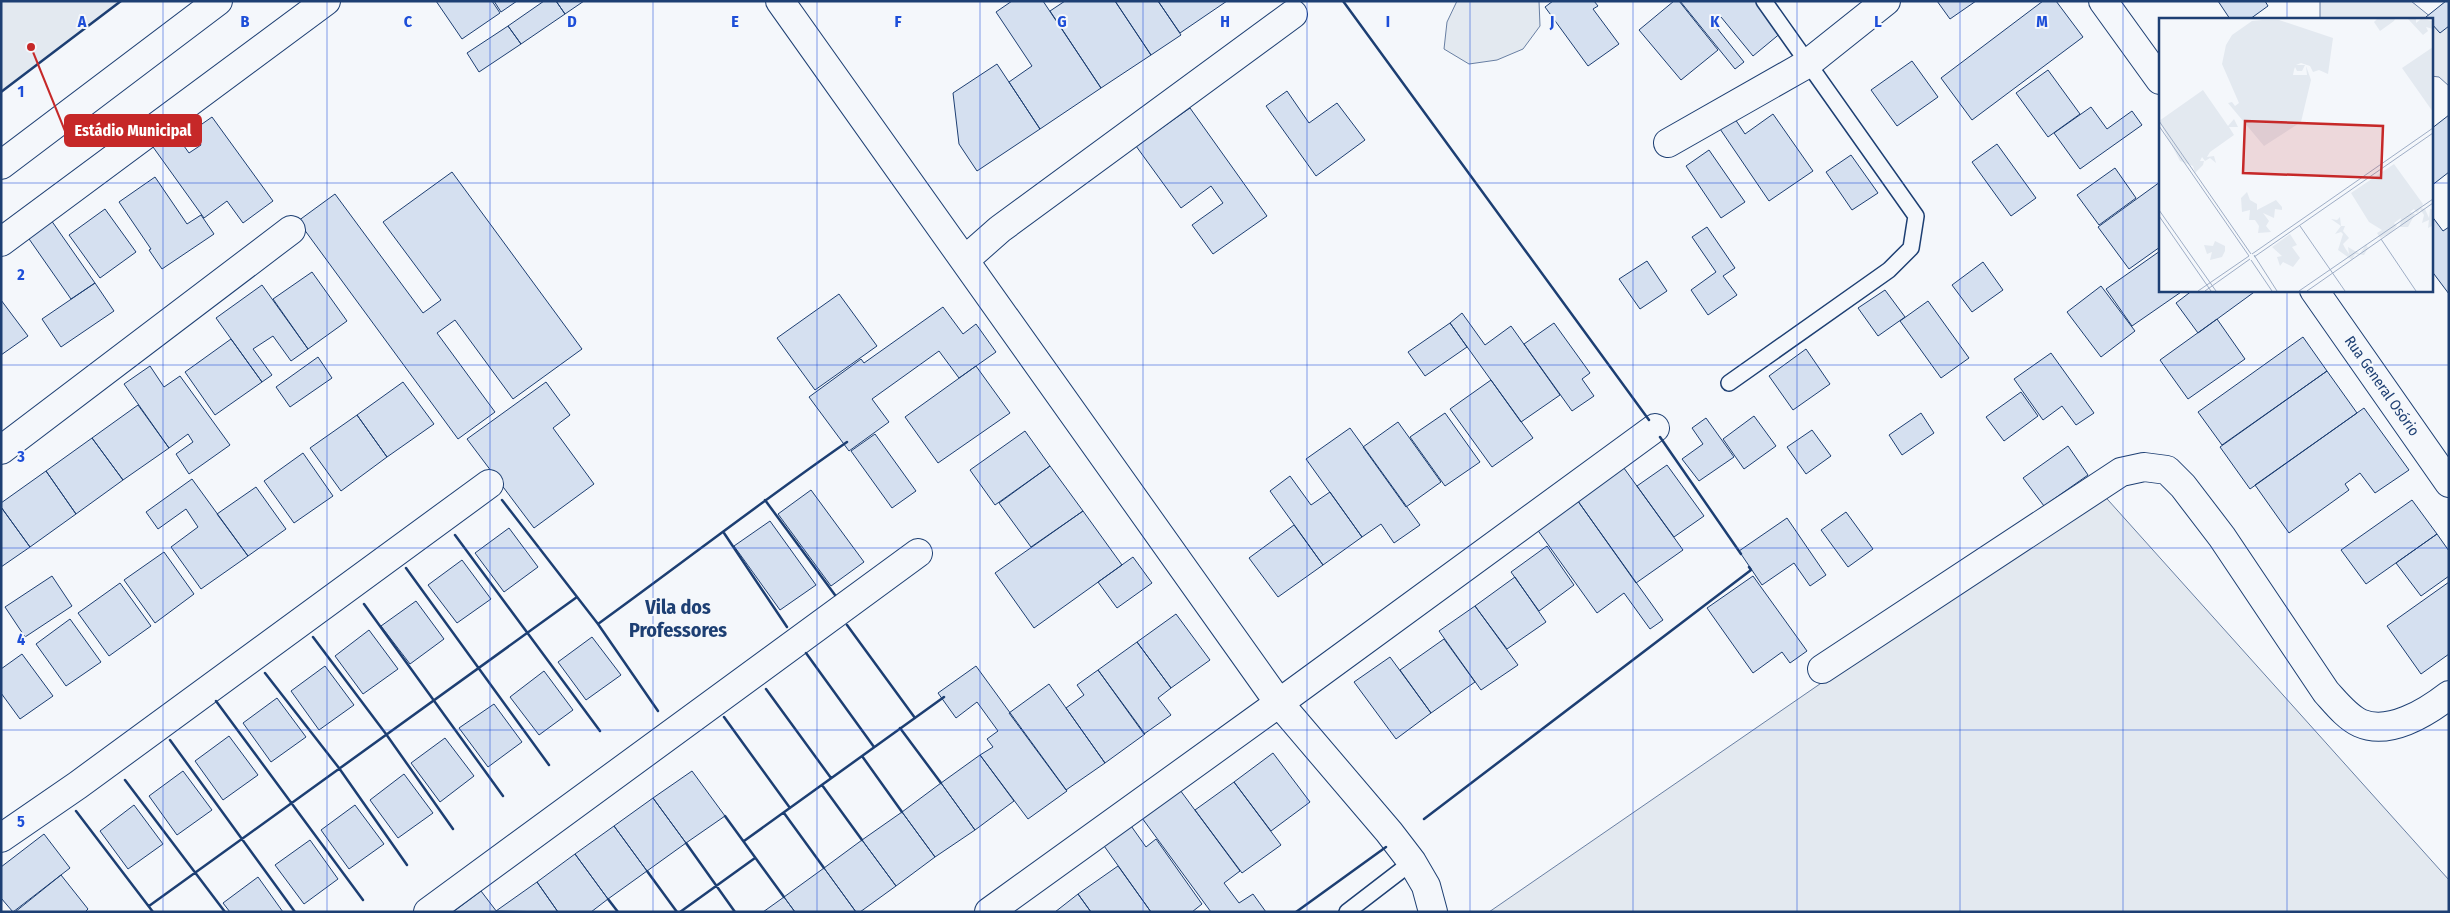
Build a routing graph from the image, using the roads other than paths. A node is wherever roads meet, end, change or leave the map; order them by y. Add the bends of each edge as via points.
1 (218, 1) edge
2 (326, 1) edge
3 (780, 1) edge
4 (1764, 1) edge
5 (1886, 1) edge
6 (2103, 1) edge
7 (1293, 14) dead end
8 (1807, 64) junction
9 (2159, 79) edge
10 (1668, 143) dead end
11 (1, 166) edge
12 (290, 230) dead end
13 (1, 242) edge
14 (966, 259) junction
15 (2315, 291) edge
16 (1729, 383) dead end
17 (1655, 428) dead end
18 (1, 450) edge
19 (2449, 483) edge
20 (489, 484) dead end
21 (918, 553) dead end
22 (1822, 669) dead end
23 (2449, 695) edge
24 (1279, 703) junction
25 (1, 838) edge
26 (1412, 862) junction
27 (428, 912) edge
28 (989, 912) edge
29 (1347, 912) edge
30 (1433, 912) edge

1 - 11 street
2 - 13 street
3 - 14 street
4 - 8 lane
5 - 8 street
6 - 9 street
7 - 14 street via 1000,229
8 - 10 street
8 - 16 lane via 1916,216 1911,248 1890,270
12 - 18 street
14 - 24 street
15 - 19 street, Rua General Osório
17 - 24 street
20 - 25 street
21 - 27 street
22 - 23 street via 2121,472 2144,467 2167,470 2183,486 2222,537 2326,692 2360,724 2376,727 2396,724 2424,713
24 - 26 street
24 - 28 street
26 - 29 lane
26 - 30 street via 1426,886

